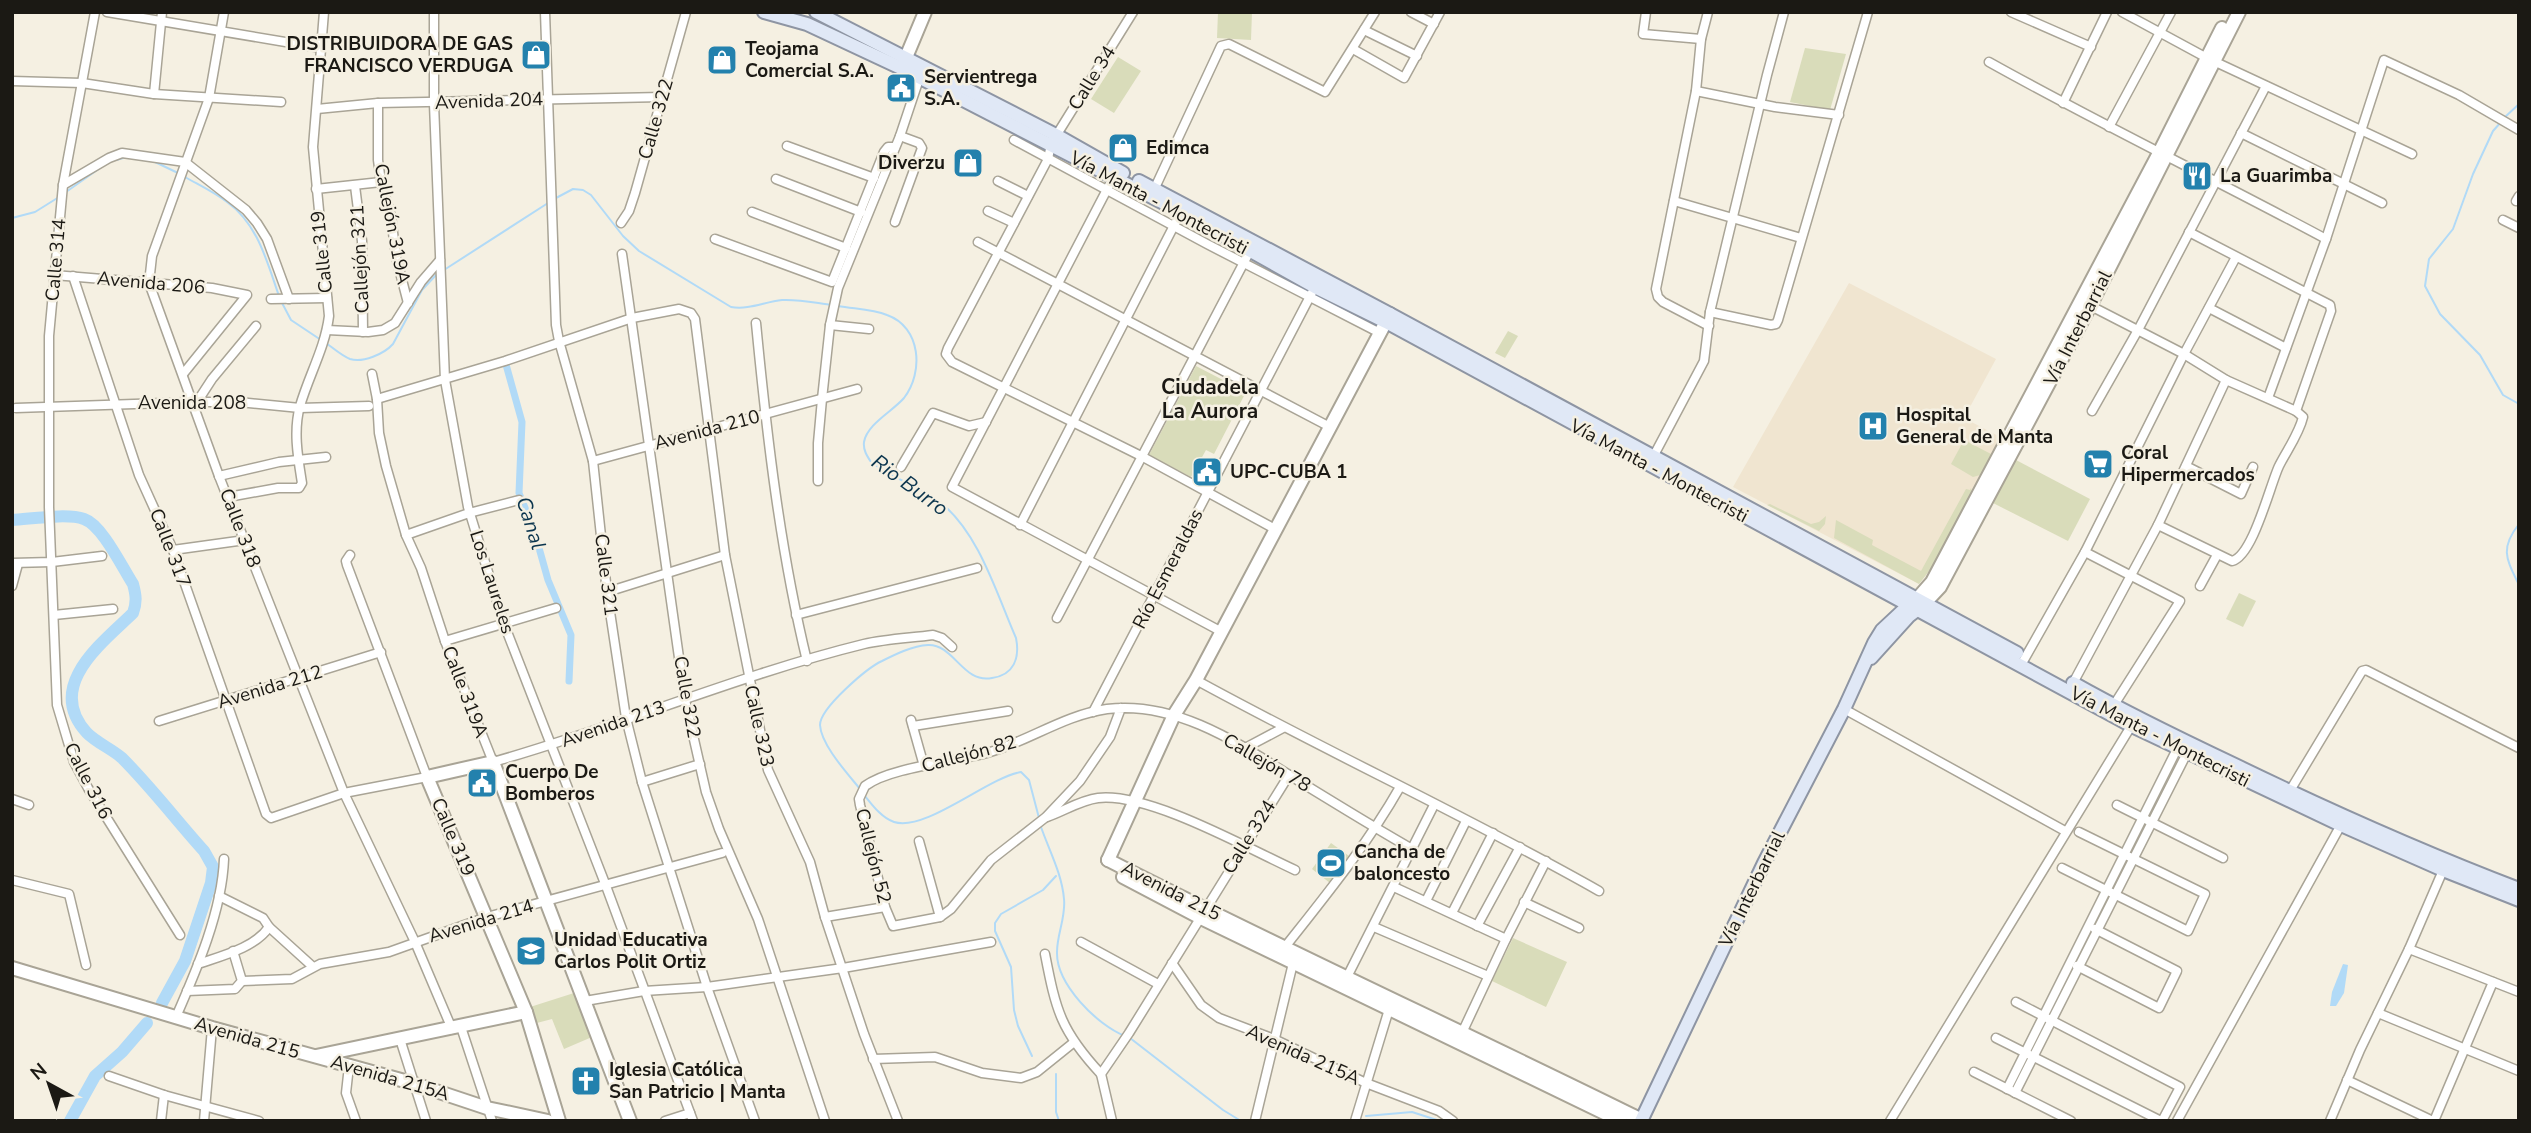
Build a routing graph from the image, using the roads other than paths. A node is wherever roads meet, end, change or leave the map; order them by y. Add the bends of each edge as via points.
1 (95, 12) edge
2 (107, 12) edge
3 (224, 12) edge
4 (324, 12) edge
5 (434, 12) edge
6 (545, 12) edge
7 (687, 12) edge
8 (764, 12) edge
9 (816, 12) edge
10 (925, 12) edge
11 (1133, 12) edge
12 (1375, 12) edge
13 (1411, 12) edge
14 (1440, 12) edge
15 (1646, 12) edge
16 (1708, 12) edge
17 (1784, 12) edge
18 (1868, 12) edge
19 (2011, 12) edge
20 (2107, 12) edge
21 (2122, 12) edge
22 (2171, 12) edge
23 (2231, 12) edge
24 (2239, 12) edge
25 (162, 16) edge
26 (1434, 24) junction
27 (221, 30) junction
28 (1364, 30) junction
29 (2160, 32) junction
30 (1701, 39) junction
31 (2091, 47) junction
32 (321, 48) junction
33 (1353, 49) junction
34 (1417, 56) junction
35 (2211, 60) junction
36 (1989, 62) dead end
37 (903, 63) junction
38 (921, 72) junction
39 (12, 81) edge
40 (82, 83) junction
41 (2266, 86) junction
42 (1696, 91) junction
43 (154, 94) junction
44 (662, 97) junction
45 (549, 98) junction
46 (209, 99) junction
47 (281, 102) dead end
48 (378, 103) junction
49 (2063, 103) junction
50 (434, 104) junction
51 (1760, 104) junction
52 (317, 109) junction
53 (1839, 116) junction
54 (2109, 127) junction
55 (2519, 130) edge
56 (2361, 131) junction
57 (2241, 133) junction
58 (900, 136) junction
59 (1053, 139) junction
60 (1014, 140) dead end
61 (787, 146) dead end
62 (895, 147) junction
63 (2163, 154) junction
64 (2412, 154) dead end
65 (1048, 159) junction
66 (184, 164) junction
67 (1115, 174) junction
68 (874, 178) junction
69 (776, 179) dead end
70 (2216, 180) junction
71 (999, 181) dead end
72 (381, 182) junction
73 (63, 185) junction
74 (2344, 185) junction
75 (355, 186) junction
76 (316, 188) junction
77 (1107, 190) junction
78 (1153, 193) junction
79 (1028, 196) junction
80 (1674, 201) junction
81 (2382, 203) dead end
82 (1183, 208) junction
83 (988, 211) dead end
84 (752, 212) dead end
85 (861, 212) junction
86 (1734, 218) junction
87 (2503, 220) dead end
88 (895, 222) dead end
89 (621, 223) dead end
90 (1014, 223) junction
91 (1174, 226) junction
92 (2519, 228) edge
93 (2189, 232) junction
94 (1801, 238) junction
95 (715, 239) dead end
96 (2326, 239) junction
97 (978, 242) dead end
98 (846, 248) junction
99 (1250, 252) junction
100 (998, 253) junction
101 (622, 254) dead end
102 (2236, 257) junction
103 (440, 263) junction
104 (54, 275) junction
105 (73, 276) junction
106 (149, 283) junction
107 (1058, 285) junction
108 (1315, 287) junction
109 (2306, 294) junction
110 (327, 298) junction
111 (271, 299) dead end
112 (286, 299) junction
113 (408, 303) junction
114 (2086, 303) junction
115 (2209, 308) junction
116 (1710, 312) junction
117 (632, 318) junction
118 (1125, 320) junction
119 (756, 323) dead end
120 (1385, 323) junction
121 (831, 325) junction
122 (256, 326) dead end
123 (1709, 326) junction
124 (869, 328) dead end
125 (2138, 330) junction
126 (363, 332) junction
127 (327, 333) junction
128 (559, 341) junction
129 (2286, 348) junction
130 (2184, 354) junction
131 (1194, 356) junction
132 (183, 374) junction
133 (372, 374) dead end
134 (445, 380) junction
135 (2226, 380) junction
136 (1004, 387) junction
137 (857, 389) dead end
138 (1260, 391) junction
139 (2268, 398) junction
140 (377, 399) junction
141 (822, 399) junction
142 (195, 402) junction
143 (114, 403) junction
144 (369, 406) dead end
145 (16, 408) dead end
146 (48, 408) junction
147 (300, 408) junction
148 (2092, 411) dead end
149 (2296, 411) junction
150 (765, 415) junction
151 (986, 422) junction
152 (1073, 422) junction
153 (1330, 427) junction
154 (708, 430) junction
155 (648, 445) junction
156 (326, 457) dead end
157 (1143, 457) junction
158 (299, 460) junction
159 (593, 461) junction
160 (1651, 461) junction
161 (2186, 466) junction
162 (901, 467) dead end
163 (2253, 467) dead end
164 (219, 476) junction
165 (818, 481) dead end
166 (1206, 492) junction
167 (228, 497) junction
168 (519, 500) dead end
169 (469, 513) junction
170 (1020, 525) junction
171 (2158, 525) junction
172 (49, 526) joint
173 (1275, 529) junction
174 (406, 535) junction
175 (245, 540) junction
176 (173, 550) junction
177 (2085, 552) junction
178 (350, 555) dead end
179 (725, 555) junction
180 (2217, 555) junction
181 (102, 556) dead end
182 (1086, 560) junction
183 (52, 562) junction
184 (15, 563) edge
185 (976, 568) dead end
186 (667, 572) junction
187 (2131, 576) junction
188 (12, 586) edge
189 (2200, 586) dead end
190 (607, 592) junction
191 (1885, 594) junction
192 (1155, 596) junction
193 (1916, 604) junction
194 (556, 608) dead end
195 (113, 609) dead end
196 (54, 615) junction
197 (796, 615) junction
198 (1057, 618) dead end
199 (504, 624) junction
200 (1882, 630) junction
201 (1222, 632) junction
202 (445, 641) junction
203 (952, 647) dead end
204 (381, 652) junction
205 (1868, 660) junction
206 (807, 661) junction
207 (2023, 662) junction
208 (298, 678) junction
209 (749, 678) junction
210 (1196, 680) junction
211 (2071, 687) junction
212 (685, 699) junction
213 (225, 701) junction
214 (1121, 708) junction
215 (1844, 709) junction
216 (2111, 710) junction
217 (1008, 711) dead end
218 (1093, 712) junction
219 (1174, 715) junction
220 (1071, 717) joint
221 (626, 718) junction
222 (159, 721) dead end
223 (2134, 722) junction
224 (1283, 728) junction
225 (552, 746) junction
226 (2185, 746) junction
227 (1247, 747) junction
228 (2519, 748) edge
229 (493, 762) junction
230 (700, 764) junction
231 (924, 766) junction
232 (1289, 775) junction
233 (428, 777) junction
234 (642, 782) junction
235 (864, 786) joint
236 (2158, 786) junction
237 (1400, 787) junction
238 (2168, 791) junction
239 (344, 793) junction
240 (2288, 796) junction
241 (12, 799) edge
242 (1135, 800) junction
243 (29, 805) dead end
244 (1434, 805) junction
245 (2117, 805) dead end
246 (1046, 817) junction
247 (2143, 817) junction
248 (271, 818) joint
249 (1466, 821) junction
250 (2343, 821) junction
251 (2152, 822) junction
252 (1376, 829) junction
253 (2065, 831) junction
254 (2079, 832) dead end
255 (1493, 833) junction
256 (919, 841) dead end
257 (1243, 846) junction
258 (1520, 847) junction
259 (1412, 849) junction
260 (722, 852) dead end
261 (2124, 855) junction
262 (2223, 858) dead end
263 (224, 859) dead end
264 (2134, 860) junction
265 (1546, 861) junction
266 (2445, 866) junction
267 (668, 868) junction
268 (2062, 869) dead end
269 (1295, 870) dead end
270 (12, 880) edge
271 (606, 886) junction
272 (1394, 887) junction
273 (2519, 889) edge
274 (1599, 891) dead end
275 (2111, 892) junction
276 (219, 896) junction
277 (547, 900) junction
278 (2519, 900) edge
279 (1426, 901) junction
280 (1524, 902) junction
281 (885, 907) junction
282 (1201, 913) junction
283 (1452, 913) junction
284 (487, 917) junction
285 (825, 917) junction
286 (940, 917) junction
287 (1477, 926) junction
288 (2089, 926) junction
289 (269, 927) junction
290 (1374, 927) junction
291 (1580, 928) dead end
292 (2098, 931) junction
293 (180, 935) dead end
294 (1506, 939) junction
295 (415, 942) junction
296 (990, 942) dead end
297 (1080, 942) dead end
298 (1285, 947) junction
299 (2409, 949) junction
300 (233, 951) junction
301 (1045, 954) dead end
302 (1295, 958) junction
303 (1172, 963) junction
304 (2071, 963) junction
305 (198, 964) junction
306 (86, 965) dead end
307 (313, 966) junction
308 (2080, 967) junction
309 (12, 968) edge
310 (843, 968) junction
311 (1488, 976) junction
312 (778, 977) junction
313 (1348, 977) junction
314 (242, 981) junction
315 (2493, 982) junction
316 (1158, 984) junction
317 (707, 986) junction
318 (187, 991) junction
319 (644, 991) junction
320 (2519, 992) edge
321 (584, 1001) junction
322 (2016, 1002) dead end
323 (1391, 1003) junction
324 (526, 1012) junction
325 (2378, 1013) junction
326 (176, 1017) junction
327 (2049, 1018) junction
328 (212, 1028) junction
329 (457, 1028) junction
330 (1461, 1036) junction
331 (1996, 1038) dead end
332 (400, 1039) junction
333 (1274, 1039) junction
334 (1073, 1043) junction
335 (2466, 1049) junction
336 (2030, 1055) junction
337 (313, 1056) junction
338 (873, 1059) junction
339 (349, 1066) junction
340 (2519, 1071) edge
341 (1974, 1072) dead end
342 (1101, 1074) junction
343 (110, 1076) dead end
344 (2347, 1080) junction
345 (412, 1083) junction
346 (1366, 1083) junction
347 (2011, 1091) junction
348 (164, 1095) junction
349 (205, 1105) junction
350 (487, 1108) junction
351 (691, 1117) edge
352 (1641, 1120) edge
353 (161, 1121) edge
354 (204, 1121) edge
355 (259, 1121) edge
356 (356, 1121) edge
357 (426, 1121) edge
358 (492, 1121) edge
359 (548, 1121) edge
360 (559, 1121) edge
361 (630, 1121) edge
362 (665, 1121) edge
363 (755, 1121) edge
364 (825, 1121) edge
365 (898, 1121) edge
366 (1112, 1121) edge
367 (1255, 1121) edge
368 (1355, 1121) edge
369 (1453, 1121) edge
370 (1621, 1121) edge
371 (1890, 1121) edge
372 (2071, 1121) edge
373 (2162, 1121) edge
374 (2177, 1121) edge
375 (2330, 1121) edge
376 (2434, 1121) edge

1 - 40 street, Calle 314
2 - 25 street
3 - 27 street
4 - 32 street, Calle 319
5 - 50 street, Los Laureles
6 - 45 street, Calle 321
7 - 44 street, Calle 322
8 - 37 main road, Vía Manta - Montecristi via 807,24
9 - 37 main road
10 - 37 street
11 - 59 street, Calle 34
12 - 28 street
13 - 26 street
14 - 26 street
15 - 30 street via 1643,34
16 - 30 street
17 - 51 street
18 - 53 street
19 - 31 street
20 - 31 street
21 - 29 street
22 - 29 street
23 - 35 street, Vía Interbarrial
24 - 35 street, Vía Interbarrial
25 - 27 street
25 - 43 street
26 - 34 street
27 - 32 street
27 - 46 street
28 - 33 street
28 - 34 street
29 - 35 street
29 - 54 street
30 - 42 street
31 - 49 street
32 - 52 street, Calle 319
33 - 34 street via 1401,78 1407,76
33 - 78 street via 1325,92 1229,44 1221,46
35 - 41 street
35 - 63 street, Vía Interbarrial
36 - 49 street
37 - 38 main road, Vía Manta - Montecristi
38 - 58 street
38 - 59 main road, Vía Manta - Montecristi
39 - 40 street
40 - 43 street
40 - 73 street, Calle 314
41 - 56 street
41 - 57 street
42 - 51 street
42 - 80 street
43 - 46 street
44 - 45 street, Avenida 204
44 - 89 street, Calle 322 via 635,193
45 - 50 street, Avenida 204
45 - 128 street, Calle 321
46 - 47 street
46 - 66 street
48 - 50 street, Avenida 204
48 - 52 street, Avenida 204
48 - 72 street, Callejón 319A
49 - 54 street
50 - 103 street, Los Laureles
51 - 53 street
51 - 86 street
52 - 76 street, Calle 319 via 313,147
53 - 94 street
54 - 63 street
55 - 56 street via 2384,60
56 - 64 street
56 - 74 street
57 - 70 street
57 - 74 street
58 - 62 street
58 - 88 street via 922,148
59 - 65 street
59 - 67 main road, Vía Manta - Montecristi
60 - 65 street
61 - 68 street
62 - 68 street via 884,152
62 - 121 street via 838,288
63 - 70 street
63 - 114 street, Vía Interbarrial
65 - 77 street
65 - 79 street
66 - 73 street via 122,153
66 - 106 street via 152,257
66 - 112 street via 257,223 267,239
67 - 77 street
67 - 78 main road, Vía Manta - Montecristi
68 - 85 street
69 - 85 street
70 - 93 street
70 - 96 street
71 - 79 street
72 - 75 street
72 - 113 street, Callejón 319A
73 - 104 street, Calle 314
74 - 81 street
74 - 96 street
75 - 76 street
75 - 126 street, Callejón 321 via 362,241
76 - 110 street, Calle 319
77 - 91 street
77 - 107 street
78 - 82 main road, Vía Manta - Montecristi
79 - 90 street
80 - 86 street
80 - 123 street via 1658,297
82 - 91 street
82 - 99 main road, Vía Manta - Montecristi
83 - 90 street
84 - 98 street
85 - 98 street
86 - 94 street
86 - 116 street
87 - 92 street
90 - 100 street
91 - 99 street
91 - 118 street
93 - 102 street
93 - 125 street
94 - 116 street via 1776,324
95 - 98 street via 830,282
96 - 109 street
97 - 100 street
99 - 108 main road, Vía Manta - Montecristi
99 - 131 street
100 - 107 street
100 - 136 street via 946,354 952,362
101 - 117 street, Calle 322
102 - 109 street
102 - 115 street
103 - 113 street
103 - 134 street, Los Laureles
104 - 105 street, Avenida 206
104 - 146 street, Calle 314
105 - 106 street, Avenida 206
105 - 143 street, Calle 317
106 - 132 street, Calle 318
106 - 132 street, Avenida 206 via 247,295
107 - 118 street
107 - 136 street
108 - 120 main road, Vía Manta - Montecristi
108 - 138 street, Río Esmeraldas
109 - 129 street
109 - 149 street via 2326,302 2331,311
110 - 112 street
110 - 127 street, Calle 319
111 - 112 street
113 - 126 street via 395,323
114 - 125 street
114 - 193 street, Vía Interbarrial via 1940,587
115 - 129 street
115 - 130 street
116 - 123 street
117 - 128 street
117 - 154 street, Calle 323 via 673,309 691,313 698,326
117 - 155 street, Calle 322
118 - 131 street
118 - 152 street
119 - 150 street
120 - 153 street
120 - 160 main road, Vía Manta - Montecristi
121 - 124 street
121 - 141 street
122 - 142 street
123 - 160 street via 1704,361
125 - 130 street
125 - 148 street
126 - 127 street
127 - 147 street, Calle 319
128 - 134 street
128 - 159 street, Calle 321
129 - 139 street
130 - 135 street
130 - 177 street
131 - 138 street
131 - 157 street
132 - 142 street, Calle 318
133 - 140 street, Calle 319A
134 - 140 street
134 - 169 street, Los Laureles
135 - 139 street
135 - 161 street
136 - 151 street
136 - 152 street
137 - 141 street, Avenida 210
138 - 153 street
138 - 166 street, Río Esmeraldas
139 - 149 street
140 - 174 street, Calle 319A via 379,433
141 - 150 street, Avenida 210
141 - 165 street
142 - 143 street, Avenida 208
142 - 147 street, Avenida 208
142 - 164 street, Calle 318
143 - 146 street, Avenida 208
143 - 176 street, Calle 317 via 139,475
144 - 147 street, Avenida 208
145 - 146 street, Avenida 208
146 - 172 street, Calle 314
147 - 158 street, Calle 319 via 296,432
149 - 180 street via 2302,421 2243,555 2232,561
150 - 154 street, Avenida 210
150 - 197 street
151 - 162 street via 969,426 933,413
151 - 170 street via 952,487
152 - 157 street
152 - 170 street
153 - 173 street
154 - 155 street, Avenida 210
154 - 179 street, Calle 323
155 - 159 street, Avenida 210
155 - 186 street, Calle 322
156 - 158 street
157 - 166 street
157 - 182 street
158 - 164 street
158 - 167 street, Calle 319 via 301,486
159 - 190 street, Calle 321
160 - 191 main road, Vía Manta - Montecristi
160 - 193 main road, Vía Manta - Montecristi
161 - 163 street via 2241,494
161 - 171 street
164 - 167 street, Calle 318
166 - 173 street
166 - 192 street, Río Esmeraldas
167 - 175 street, Calle 318
168 - 169 street
169 - 174 street
169 - 199 street, Los Laureles
170 - 182 street
171 - 180 street
171 - 187 street
172 - 183 street, Calle 316
173 - 201 street
174 - 202 street, Calle 319A
175 - 176 street
175 - 208 street, Calle 318
176 - 213 street, Calle 317
177 - 187 street
177 - 207 street
178 - 204 street, Calle 319 via 347,565
179 - 186 street
179 - 209 street, Calle 323
180 - 189 street
181 - 183 street
182 - 192 street
182 - 198 street
183 - 184 street
183 - 196 street, Calle 316
184 - 188 street
185 - 197 street
186 - 190 street
186 - 212 street, Calle 322
187 - 211 street
187 - 216 street via 2180,601
190 - 221 street, Calle 321
191 - 193 main road, Vía Manta - Montecristi
191 - 200 main road
192 - 201 street
192 - 218 street, Río Esmeraldas
193 - 200 main road, Vía Interbarrial
193 - 205 main road, Vía Interbarrial
193 - 207 main road, Vía Manta - Montecristi
194 - 199 street
195 - 196 street
196 - 293 street, Calle 316 via 57,705 74,762
197 - 206 street
199 - 202 street
199 - 225 street, Los Laureles
200 - 205 main road, Vía Interbarrial
201 - 210 street
202 - 229 street, Calle 319A
203 - 206 street, Avenida 213 via 933,635 865,644
204 - 208 street, Avenida 212
204 - 233 street, Calle 319
205 - 215 main road, Vía Interbarrial
206 - 209 street, Avenida 213
207 - 211 main road, Vía Manta - Montecristi
208 - 213 street, Avenida 212
208 - 239 street, Calle 318
209 - 212 street, Avenida 213
209 - 285 street, Calle 323 via 768,770 810,862
210 - 219 street
210 - 224 street
211 - 216 main road, Vía Manta - Montecristi
212 - 221 street, Avenida 213
212 - 230 street, Calle 322
213 - 222 street, Avenida 212
213 - 248 street, Calle 317
214 - 218 street, Callejón 78
214 - 219 street, Callejón 78
214 - 246 street via 1093,764
215 - 253 street
215 - 352 main road, Vía Interbarrial via 1764,863
216 - 223 main road, Vía Manta - Montecristi
217 - 231 street via 912,723
218 - 220 street, Callejón 78
219 - 227 street, Callejón 78
219 - 242 street
220 - 231 street, Callejón 82 via 1007,746
221 - 225 street, Avenida 213
221 - 234 street, Calle 321
223 - 226 main road, Vía Manta - Montecristi
223 - 253 street
224 - 227 street
224 - 237 street
225 - 229 street, Avenida 213
225 - 271 street, Los Laureles
226 - 236 street
226 - 238 street
226 - 240 main road, Vía Manta - Montecristi
227 - 232 street, Callejón 78
228 - 240 street via 2361,671
229 - 233 street, Avenida 213
229 - 277 street, Calle 319A
230 - 234 street
230 - 312 street, Calle 322 via 713,815
231 - 235 street, Callejón 82
232 - 252 street, Callejón 78
232 - 257 street, Calle 324
233 - 239 street, Avenida 213
233 - 284 street, Calle 319
234 - 267 street, Calle 321
235 - 281 street, Callejón 52 via 859,799
236 - 238 street
236 - 247 street
237 - 244 street
237 - 252 street
238 - 251 street
239 - 248 street, Avenida 213
239 - 295 street, Calle 318
240 - 250 main road, Vía Manta - Montecristi
241 - 243 street
242 - 246 street via 1091,799
242 - 257 street
242 - 282 street, Avenida 215 via 1108,860 1112,870
244 - 249 street
244 - 259 street
245 - 247 street
246 - 286 street via 991,860
247 - 251 street
247 - 261 street
249 - 255 street
249 - 279 street
250 - 266 main road, Vía Manta - Montecristi
250 - 374 street
251 - 262 street
251 - 264 street
252 - 259 street, Callejón 78
252 - 298 street
253 - 371 street
254 - 261 street
255 - 258 street
255 - 283 street
256 - 286 street
257 - 269 street
257 - 282 street, Calle 324
258 - 265 street
258 - 287 street
259 - 272 street
260 - 267 street, Avenida 214
261 - 264 street
261 - 275 street
263 - 276 street
264 - 275 street
264 - 275 street via 2205,894 2188,931
265 - 274 street
265 - 280 street
266 - 273 main road, Vía Manta - Montecristi
266 - 278 main road, Vía Manta - Montecristi
266 - 299 street
267 - 271 street, Avenida 214
267 - 317 street, Calle 321
268 - 275 street
270 - 306 street via 69,894
271 - 277 street, Avenida 214
271 - 319 street, Los Laureles
272 - 279 street
272 - 290 street
275 - 288 street
275 - 292 street
276 - 289 street via 263,918
276 - 305 street
277 - 284 street, Avenida 214
277 - 321 street, Calle 319A
279 - 283 street
280 - 291 street
280 - 294 street
281 - 285 street
281 - 286 street, Callejón 52 via 893,926
282 - 298 street, Avenida 215
282 - 302 street, Avenida 215
282 - 303 street, Calle 324
283 - 287 street
284 - 295 street, Avenida 214
284 - 324 street, Calle 319
285 - 310 street, Calle 323
287 - 294 street
288 - 292 street
288 - 304 street
289 - 300 street
289 - 307 street
290 - 311 street
290 - 313 street
292 - 308 street
292 - 308 street via 2176,971 2159,1008
294 - 311 street
295 - 307 street, Avenida 214 via 389,952
295 - 329 street, Calle 318
296 - 310 street
297 - 316 street
298 - 302 street, Avenida 215
299 - 315 street
299 - 325 street
300 - 305 street
300 - 314 street
301 - 334 street via 1062,1023
302 - 313 street, Avenida 215
302 - 323 street, Avenida 215
302 - 333 street
303 - 316 street, Calle 324
303 - 333 street, Avenida 215A via 1210,1013
304 - 308 street
304 - 327 street
305 - 318 street
307 - 314 street, Avenida 214 via 292,979
308 - 327 street
309 - 326 street, Avenida 215
310 - 312 street
310 - 338 street, Calle 323
311 - 330 street
312 - 317 street
312 - 364 street, Calle 322
313 - 323 street, Avenida 215
314 - 318 street, Avenida 214 via 235,989
315 - 320 street
315 - 335 street
316 - 342 street, Calle 324
317 - 319 street
317 - 363 street, Calle 321
318 - 326 street
319 - 321 street
319 - 351 street, Los Laureles
321 - 361 street, Calle 319A
322 - 327 street
323 - 330 street, Avenida 215
323 - 346 street
324 - 329 street, Avenida 215
324 - 360 street, Calle 319
325 - 335 street
325 - 344 street
326 - 328 street, Avenida 215
327 - 336 street
327 - 373 street via 2180,1087
328 - 337 street, Avenida 215
328 - 349 street
329 - 332 street, Avenida 215
329 - 350 street, Calle 318
330 - 352 street, Avenida 215
330 - 370 street, Avenida 215
331 - 336 street
332 - 337 street, Avenida 215
332 - 345 street
333 - 346 street, Avenida 215A
333 - 367 street
334 - 338 street via 1037,1072 1021,1078 982,1073 935,1057
334 - 342 street
335 - 340 street
335 - 376 street
336 - 347 street
336 - 373 street
337 - 339 street, Avenida 215A
338 - 365 street, Calle 323
339 - 345 street, Avenida 215A
339 - 356 street via 346,1093
341 - 347 street
342 - 366 street
343 - 348 street
344 - 375 street
344 - 376 street
345 - 350 street, Avenida 215A
345 - 357 street
346 - 368 street
346 - 369 street, Avenida 215A via 1439,1111
347 - 372 street
348 - 349 street
348 - 353 street
349 - 354 street
349 - 355 street
350 - 358 street, Calle 318
350 - 359 street, Avenida 215A
351 - 362 street

